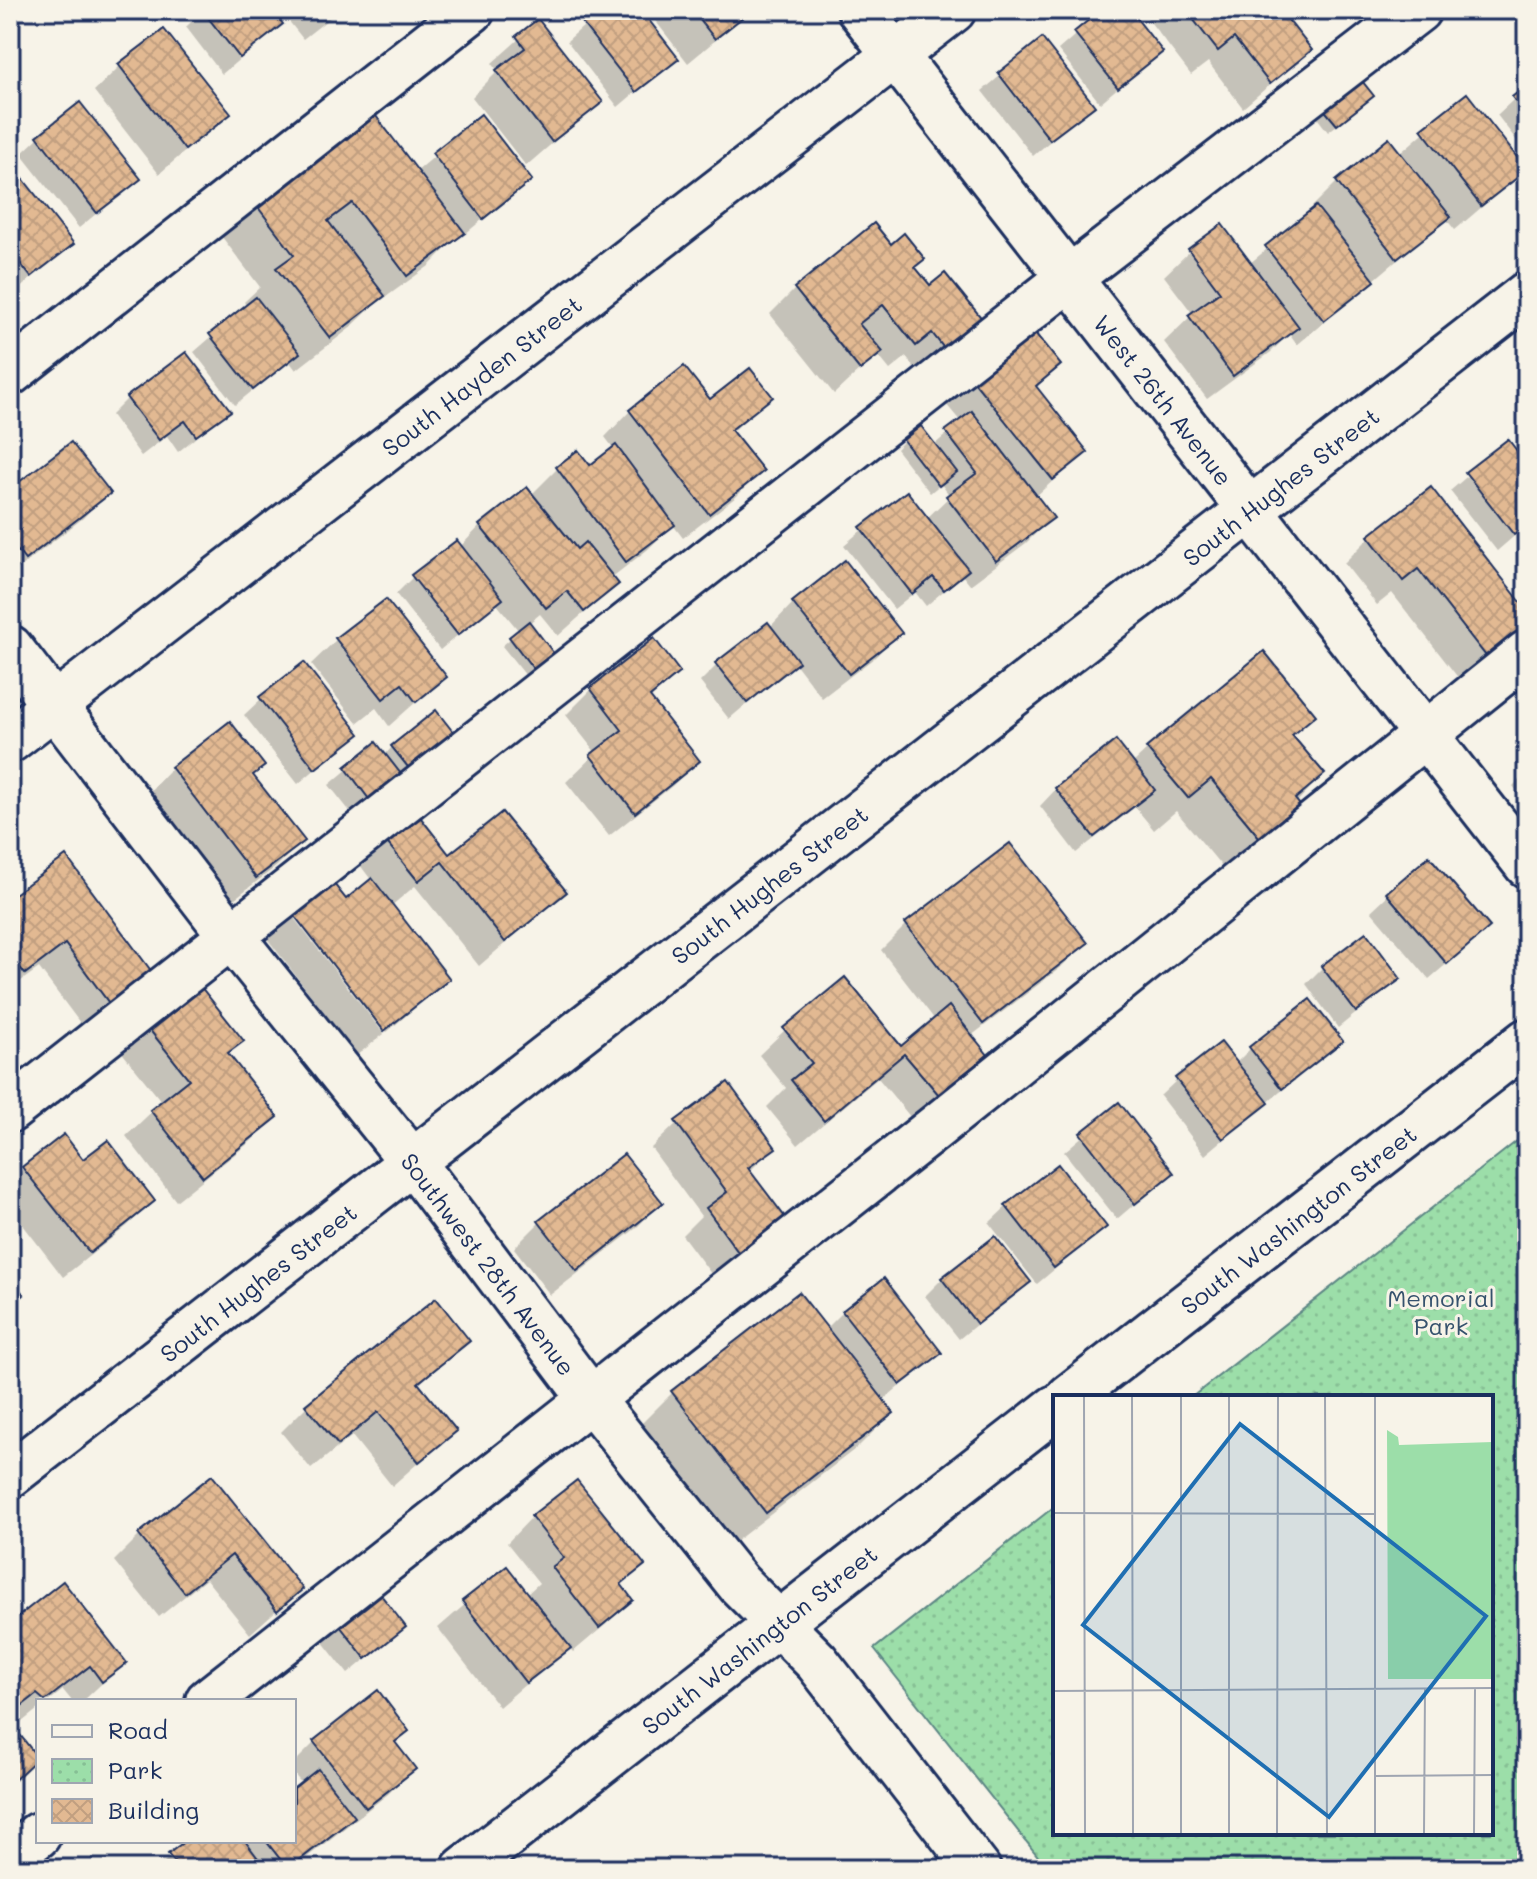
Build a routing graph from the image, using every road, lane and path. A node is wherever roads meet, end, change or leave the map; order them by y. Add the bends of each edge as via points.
1 (472, 10) edge
2 (860, 10) edge
3 (953, 10) edge
4 (1418, 10) edge
5 (895, 56) junction
6 (1068, 279) junction
7 (1527, 294) edge
8 (10, 373) edge
9 (1248, 510) junction
10 (10, 648) edge
11 (1527, 653) edge
12 (55, 704) junction
13 (1423, 733) junction
14 (10, 740) edge
15 (1527, 865) edge
16 (232, 937) junction
17 (1527, 1041) edge
18 (10, 1110) edge
19 (414, 1164) junction
20 (1072, 1395) edge
21 (591, 1399) junction
22 (1053, 1410) edge
23 (10, 1475) edge
24 (777, 1622) junction
25 (211, 1699) edge
26 (36, 1837) edge
27 (10, 1857) edge
28 (966, 1865) edge
29 (464, 1869) edge

1 - 8 street
2 - 5 street, West 26th Avenue
3 - 5 street, South Hayden Street
4 - 6 street
5 - 6 street, West 26th Avenue
5 - 12 street, South Hayden Street
6 - 9 street, West 26th Avenue
6 - 16 street
7 - 9 street, South Hughes Street
9 - 13 street, West 26th Avenue
9 - 19 street, South Hughes Street
10 - 12 street, Southwest 28th Avenue
11 - 13 street
12 - 14 street, South Hayden Street
12 - 16 street, Southwest 28th Avenue
13 - 15 street, West 26th Avenue
13 - 21 street
16 - 18 street
16 - 19 street, Southwest 28th Avenue
17 - 20 street, South Washington Street
19 - 21 street, Southwest 28th Avenue
19 - 23 street, South Hughes Street
21 - 24 street, Southwest 28th Avenue via 739,1584
21 - 25 street
22 - 24 street, South Washington Street
24 - 28 street, Southwest 28th Avenue via 817,1662
24 - 29 street, South Washington Street
26 - 27 street

